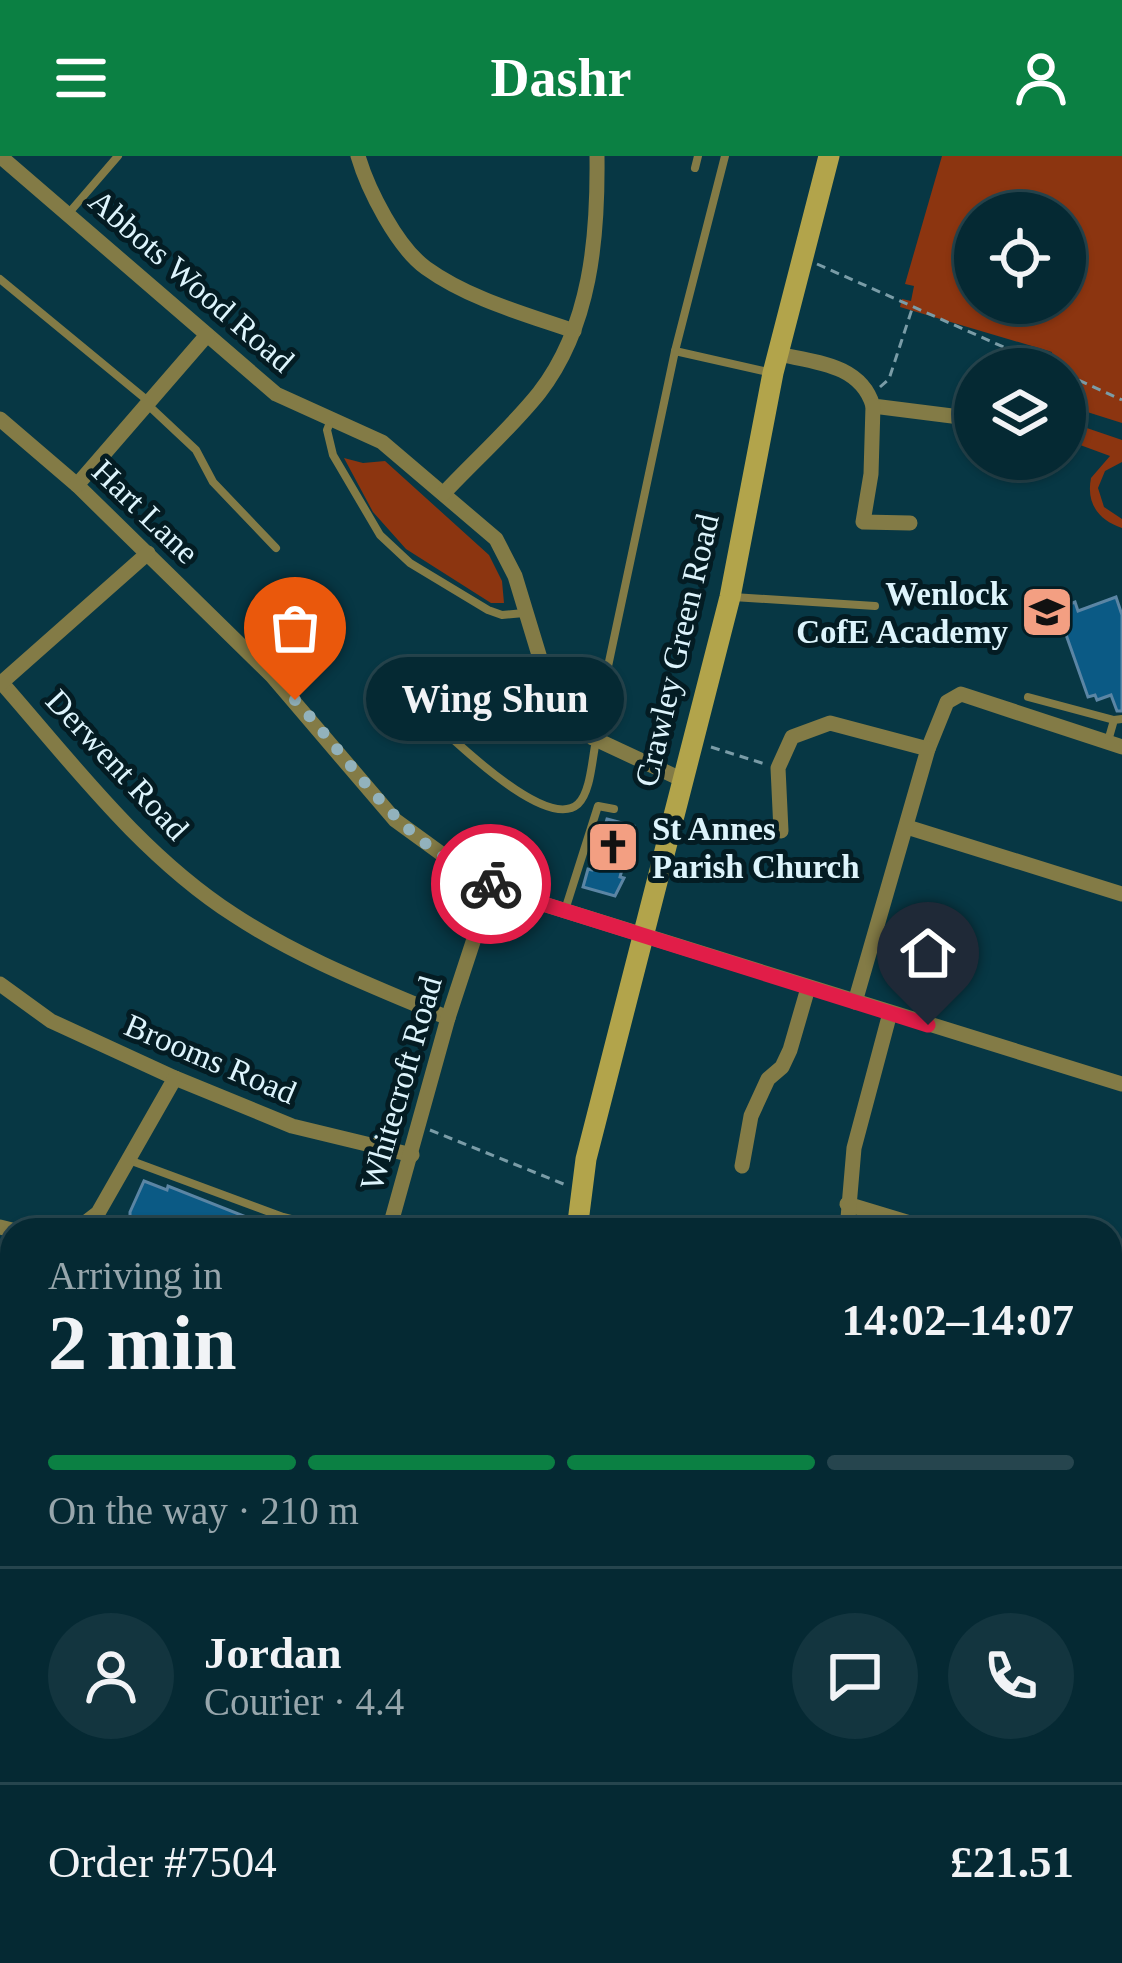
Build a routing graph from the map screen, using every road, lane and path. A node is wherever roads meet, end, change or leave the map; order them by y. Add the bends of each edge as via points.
1 (0, 156) edge
2 (118, 156) edge
3 (358, 156) edge
4 (597, 156) edge
5 (698, 156) edge
6 (725, 156) edge
7 (830, 156) edge
8 (695, 168) dead end
9 (68, 214) junction
10 (804, 259) junction
11 (0, 279) edge
12 (913, 307) junction
13 (574, 331) junction
14 (207, 334) junction
15 (1006, 348) edge
16 (675, 351) junction
17 (775, 363) junction
18 (1086, 384) edge
19 (871, 400) junction
20 (1122, 400) edge
21 (148, 402) junction
22 (954, 416) edge
23 (0, 419) edge
24 (332, 419) junction
25 (77, 485) junction
26 (444, 494) junction
27 (910, 523) dead end
28 (276, 548) dead end
29 (148, 553) junction
30 (730, 597) junction
31 (875, 606) dead end
32 (524, 613) junction
33 (1, 683) edge
34 (1028, 697) dead end
35 (1118, 720) edge
36 (445, 732) dead end
37 (594, 739) junction
38 (694, 742) junction
39 (1115, 744) edge
40 (928, 749) junction
41 (778, 768) junction
42 (683, 780) junction
43 (614, 809) dead end
44 (907, 827) junction
45 (781, 831) dead end
46 (492, 884) junction
47 (1122, 895) edge
48 (565, 911) junction
49 (645, 936) junction
50 (0, 984) edge
51 (808, 988) junction
52 (856, 1002) junction
53 (890, 1013) junction
54 (448, 1018) junction
55 (175, 1078) junction
56 (1122, 1084) edge
57 (419, 1126) junction
58 (412, 1155) junction
59 (129, 1160) junction
60 (742, 1166) dead end
61 (579, 1190) junction
62 (847, 1204) junction
63 (92, 1218) edge
64 (290, 1218) edge
65 (393, 1218) edge
66 (578, 1218) edge
67 (847, 1218) edge
68 (893, 1218) edge

1 - 9 street, Abbots Wood Road
2 - 9 lane
3 - 13 street via 382,213 424,267 497,305
4 - 13 street via 592,267
5 - 8 lane
6 - 16 lane
7 - 10 street, Crawley Green Road
9 - 14 street, Abbots Wood Road
10 - 12 path
10 - 17 street, Crawley Green Road
11 - 21 lane
12 - 15 path
12 - 19 path via 889,379
13 - 26 street via 540,391
14 - 21 street
14 - 24 street, Abbots Wood Road via 276,394
16 - 17 lane
16 - 37 lane
17 - 19 street via 839,368
17 - 30 street, Crawley Green Road
18 - 20 path
19 - 22 street
19 - 27 street via 863,522
21 - 25 street
21 - 28 lane
23 - 25 street, Hart Lane
24 - 26 street, Abbots Wood Road via 382,442
24 - 32 lane via 333,455 380,535 488,610
25 - 29 street, Hart Lane
26 - 32 street, Abbots Wood Road via 496,539
29 - 33 street
29 - 46 street, Hart Lane via 295,700 395,820
30 - 31 lane
30 - 38 street, Crawley Green Road
32 - 37 street, Abbots Wood Road via 563,712
33 - 54 street, Derwent Road via 138,837 231,914 310,960
34 - 35 lane
35 - 39 lane
36 - 37 lane via 484,768 562,810 584,798
37 - 42 street, Abbots Wood Road
38 - 41 path
38 - 42 street, Crawley Green Road
39 - 40 street via 961,694 947,702
40 - 41 street via 830,723 792,737
40 - 44 street
41 - 45 street
42 - 49 street, Crawley Green Road
43 - 48 lane via 598,806
44 - 47 street
44 - 52 street
46 - 48 street, Hart Lane
46 - 54 street, Whitecroft Road
48 - 49 street, Hart Lane
49 - 51 street, Hart Lane
49 - 61 street, Crawley Green Road
50 - 55 street, Brooms Road via 50,1021
51 - 52 street, Hart Lane
51 - 60 street via 782,1067 751,1116
52 - 53 street, Hart Lane
53 - 56 street, Hart Lane
53 - 62 street
54 - 57 street, Whitecroft Road
55 - 58 street, Brooms Road via 292,1126
55 - 59 street
57 - 58 street, Whitecroft Road
57 - 61 path
58 - 65 street, Whitecroft Road
59 - 63 street
59 - 64 lane
61 - 66 street, Crawley Green Road
62 - 67 street
62 - 68 street

